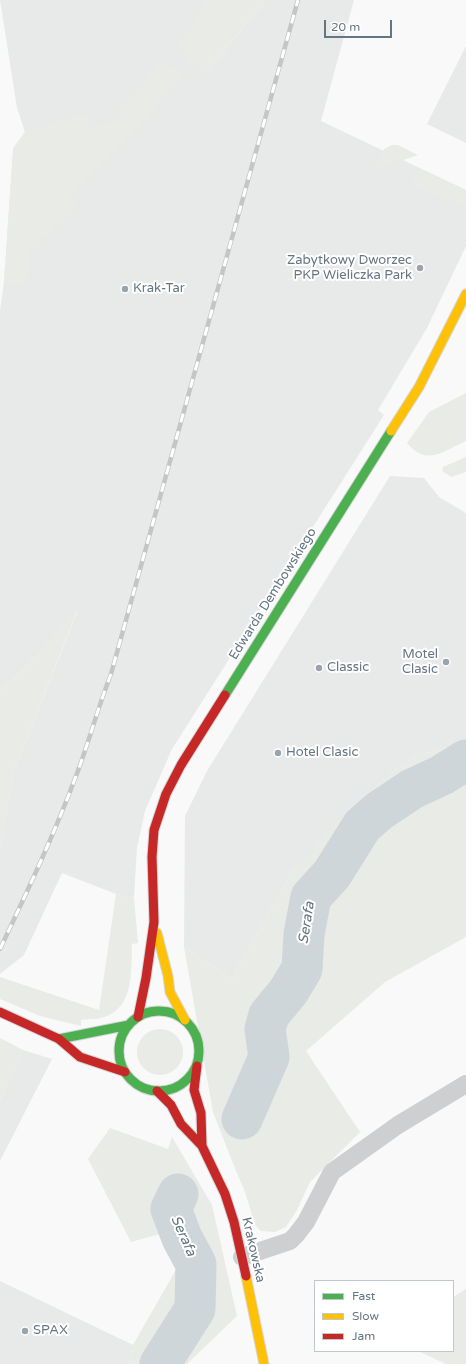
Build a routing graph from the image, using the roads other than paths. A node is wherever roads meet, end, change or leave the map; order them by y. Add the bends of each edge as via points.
1 (466, 294) edge
2 (154, 922) junction
3 (0, 1012) edge
4 (138, 1017) junction
5 (185, 1020) junction
6 (129, 1025) junction
7 (59, 1039) junction
8 (197, 1066) junction
9 (125, 1072) junction
10 (466, 1084) edge
11 (156, 1091) junction
12 (202, 1146) junction
13 (242, 1257) junction
14 (264, 1364) edge

1 - 2 street, Edwarda Dembowskiego via 419,387 192,746 166,794 157,816 152,842
2 - 4 street, Edwarda Dembowskiego
2 - 5 street, Edwarda Dembowskiego via 170,992
3 - 7 street
4 - 5 street via 162,1011
4 - 6 street
5 - 8 street via 194,1030 199,1042
6 - 7 street
6 - 9 street via 122,1036 119,1048 120,1061
7 - 9 street via 80,1057
8 - 11 street via 181,1085 169,1090
8 - 12 street, Krakowska via 194,1090 201,1113
9 - 11 street via 134,1082
10 - 13 street via 398,1125 332,1172 306,1222 290,1241
11 - 12 street, Krakowska via 171,1105 181,1124
12 - 13 street, Krakowska via 225,1194
13 - 14 street, Krakowska

